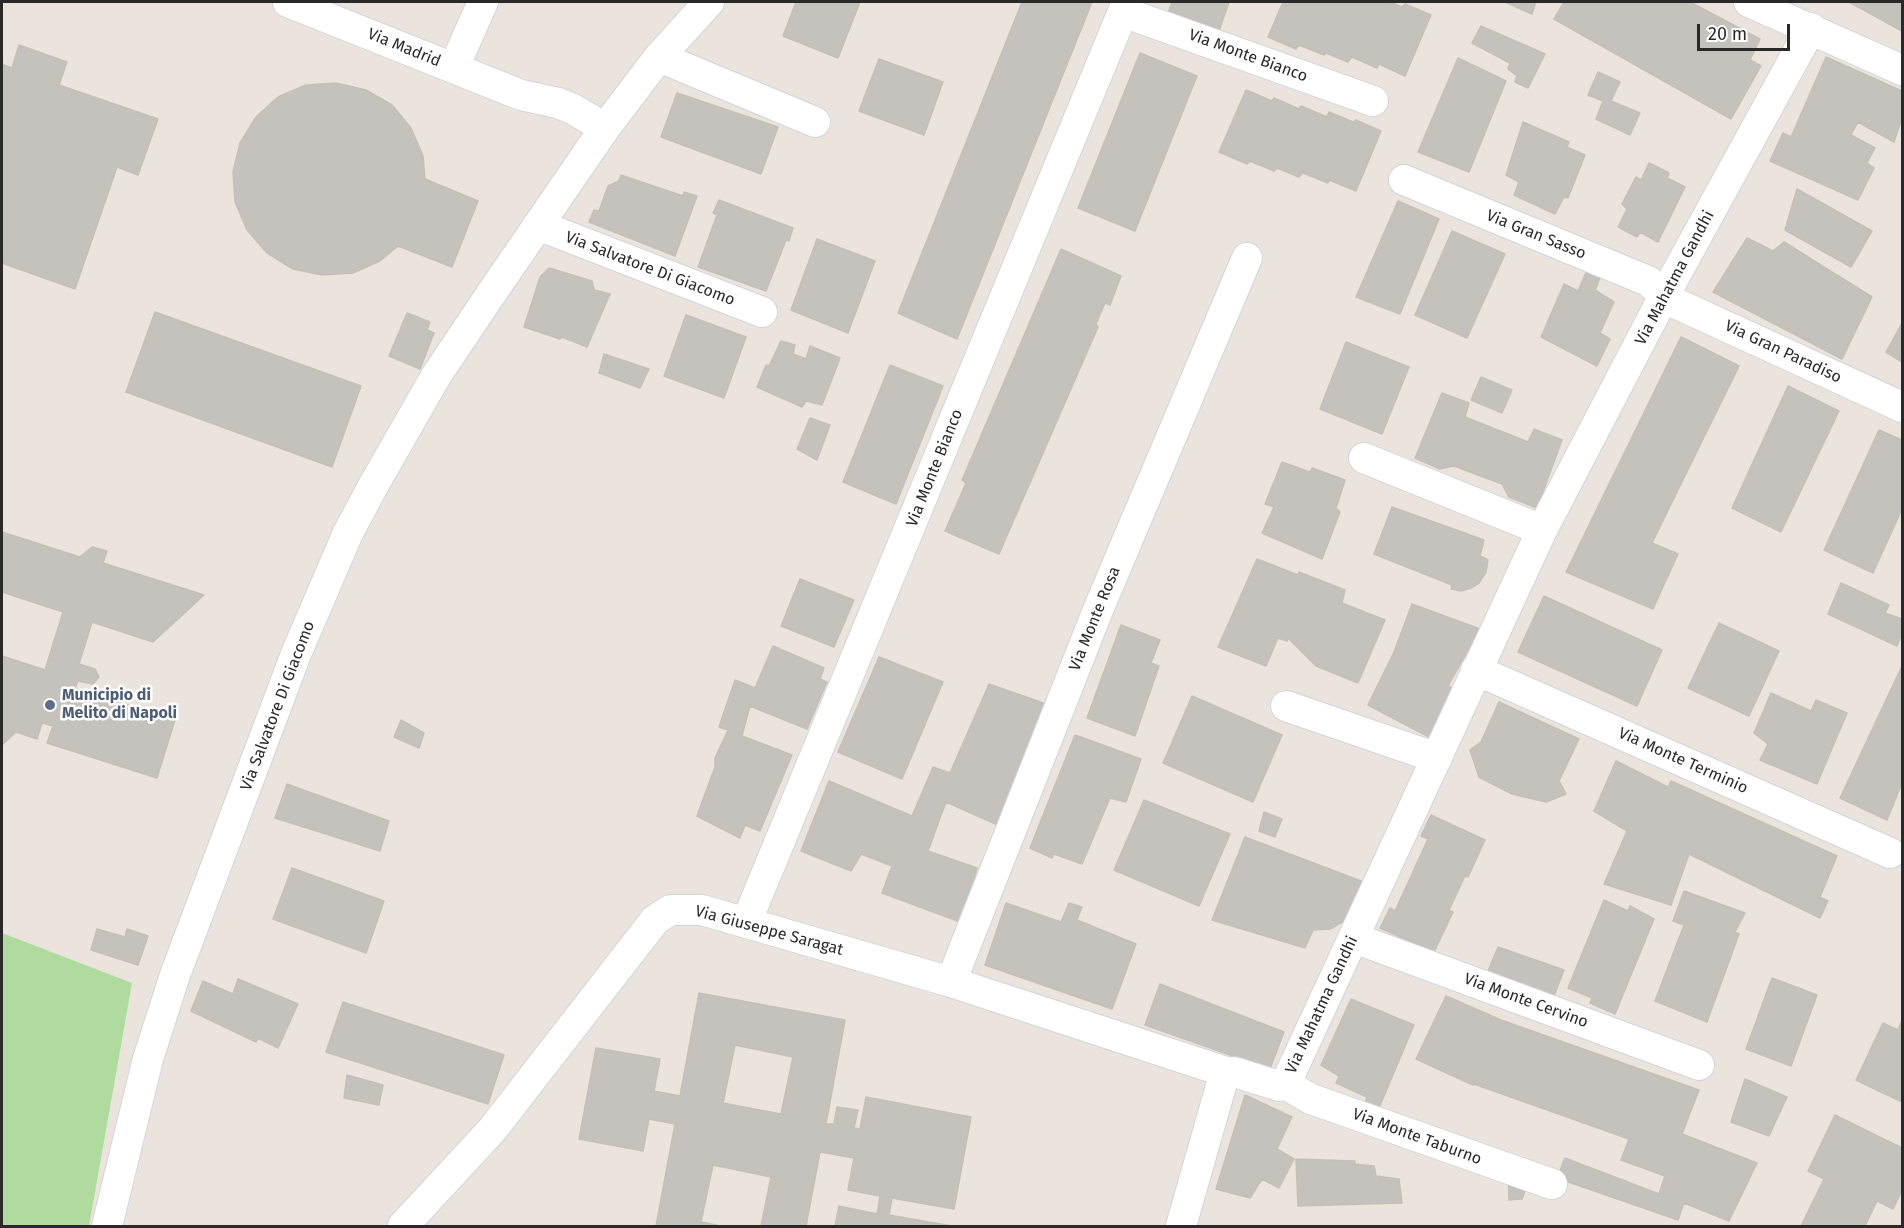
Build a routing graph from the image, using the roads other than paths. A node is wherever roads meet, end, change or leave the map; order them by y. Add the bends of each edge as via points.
1 (288, 2) edge
2 (483, 2) edge
3 (709, 2) edge
4 (1749, 2) edge
5 (1125, 7) edge
6 (1811, 28) junction
7 (658, 57) junction
8 (454, 67) junction
9 (1902, 70) edge
10 (1373, 101) dead end
11 (815, 122) dead end
12 (605, 128) junction
13 (1404, 180) dead end
14 (538, 225) junction
15 (1247, 258) dead end
16 (1664, 296) junction
17 (762, 312) dead end
18 (1902, 407) edge
19 (1364, 458) dead end
20 (1542, 530) junction
21 (1476, 670) junction
22 (1286, 706) dead end
23 (1437, 758) junction
24 (1890, 853) dead end
25 (746, 923) junction
26 (1354, 938) junction
27 (951, 982) junction
28 (1699, 1065) dead end
29 (1229, 1073) junction
30 (1285, 1084) junction
31 (1552, 1184) dead end
32 (107, 1227) edge
33 (403, 1227) edge
34 (1181, 1227) edge

1 - 8 street, Via Madrid
2 - 8 street
3 - 7 street, Via Salvatore Di Giacomo
4 - 6 street
5 - 10 street, Via Monte Bianco
5 - 25 street, Via Monte Bianco
6 - 9 street
6 - 16 street, Via Mahatma Gandhi
7 - 11 street
7 - 12 street, Via Salvatore Di Giacomo
8 - 12 street, Via Madrid via 521,95 540,111 575,127
12 - 14 street, Via Salvatore Di Giacomo
13 - 16 street, Via Gran Sasso via 1648,281
14 - 17 street, Via Salvatore Di Giacomo
14 - 32 street, Via Salvatore Di Giacomo via 436,376 372,486 322,592 175,975 148,1059
15 - 27 street, Via Monte Rosa via 1098,610
16 - 18 street, Via Gran Paradiso
16 - 20 street, Via Mahatma Gandhi
19 - 20 street
20 - 21 street, Via Mahatma Gandhi
21 - 23 street, Via Mahatma Gandhi
21 - 24 street, Via Monte Terminio
22 - 23 street
23 - 26 street, Via Mahatma Gandhi
25 - 27 street, Via Giuseppe Saragat
25 - 33 street, Via Giuseppe Saragat via 702,910 670,910 655,920 492,1130
26 - 28 street, Via Monte Cervino
26 - 30 street, Via Mahatma Gandhi
27 - 29 street, Via Giuseppe Saragat
29 - 30 street, Via Mahatma Gandhi via 1279,1086
29 - 34 street via 1223,1079
30 - 31 street, Via Monte Taburno via 1311,1099

